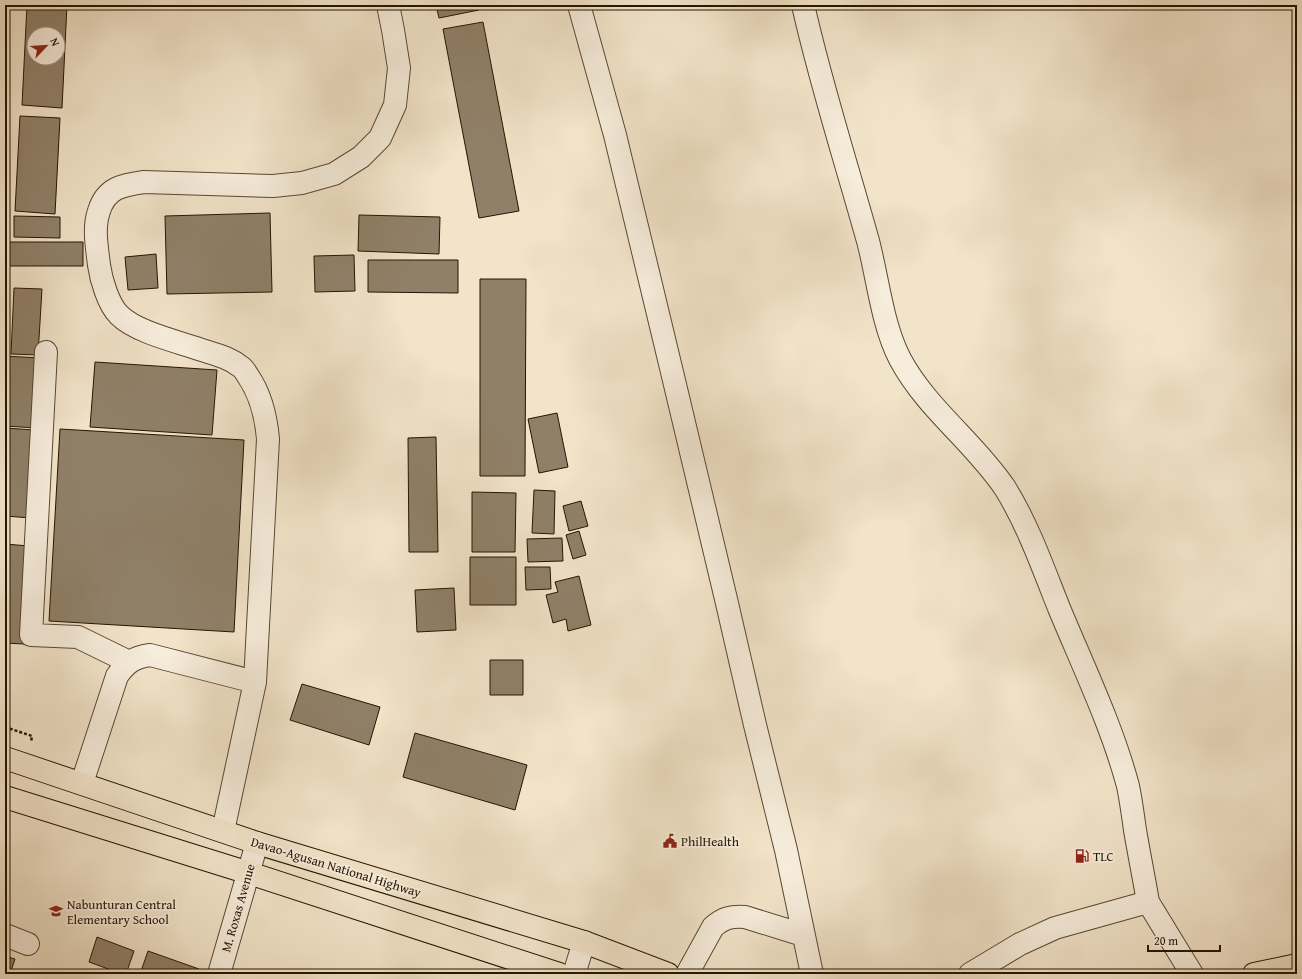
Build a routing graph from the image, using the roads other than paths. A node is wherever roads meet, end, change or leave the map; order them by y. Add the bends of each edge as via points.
1 (388, 5) edge
2 (579, 5) edge
3 (803, 5) edge
4 (46, 352) dead end
5 (129, 662) junction
6 (255, 682) junction
7 (5, 758) edge
8 (82, 783) junction
9 (5, 797) edge
10 (223, 831) junction
11 (258, 843) junction
12 (249, 873) junction
13 (1148, 902) junction
14 (5, 935) edge
15 (803, 935) junction
16 (584, 942) junction
17 (28, 944) dead end
18 (1297, 965) edge
19 (219, 974) edge
20 (559, 974) edge
21 (574, 974) edge
22 (668, 974) edge
23 (687, 974) edge
24 (812, 974) edge
25 (970, 974) edge
26 (1192, 974) edge
27 (1254, 974) edge

1 - 6 street via 399,68 395,105 380,138 361,156 334,174 302,183 273,186 144,182 126,184 112,190 102,201 96,218 100,277 118,314 148,332 230,359 242,367 262,403 268,439
2 - 15 street via 615,135 786,850
3 - 13 street via 814,56 856,197 891,336 912,378 1004,488 1032,542 1114,743 1128,788
4 - 5 street via 32,635 78,637
5 - 6 street via 150,655
5 - 8 street via 117,676
6 - 10 street
7 - 8 highway, Davao-Agusan National Highway
8 - 10 highway, Davao-Agusan National Highway
9 - 12 highway
10 - 11 highway, Davao-Agusan National Highway
11 - 12 street, M. Roxas Avenue
11 - 16 highway, Davao-Agusan National Highway
12 - 19 street, M. Roxas Avenue
12 - 20 highway
13 - 25 street via 1055,928 1020,944
13 - 26 street
14 - 17 street
15 - 23 street via 744,917 727,917 713,927
15 - 24 street
16 - 21 street
16 - 22 highway, Davao-Agusan National Highway
18 - 27 highway

